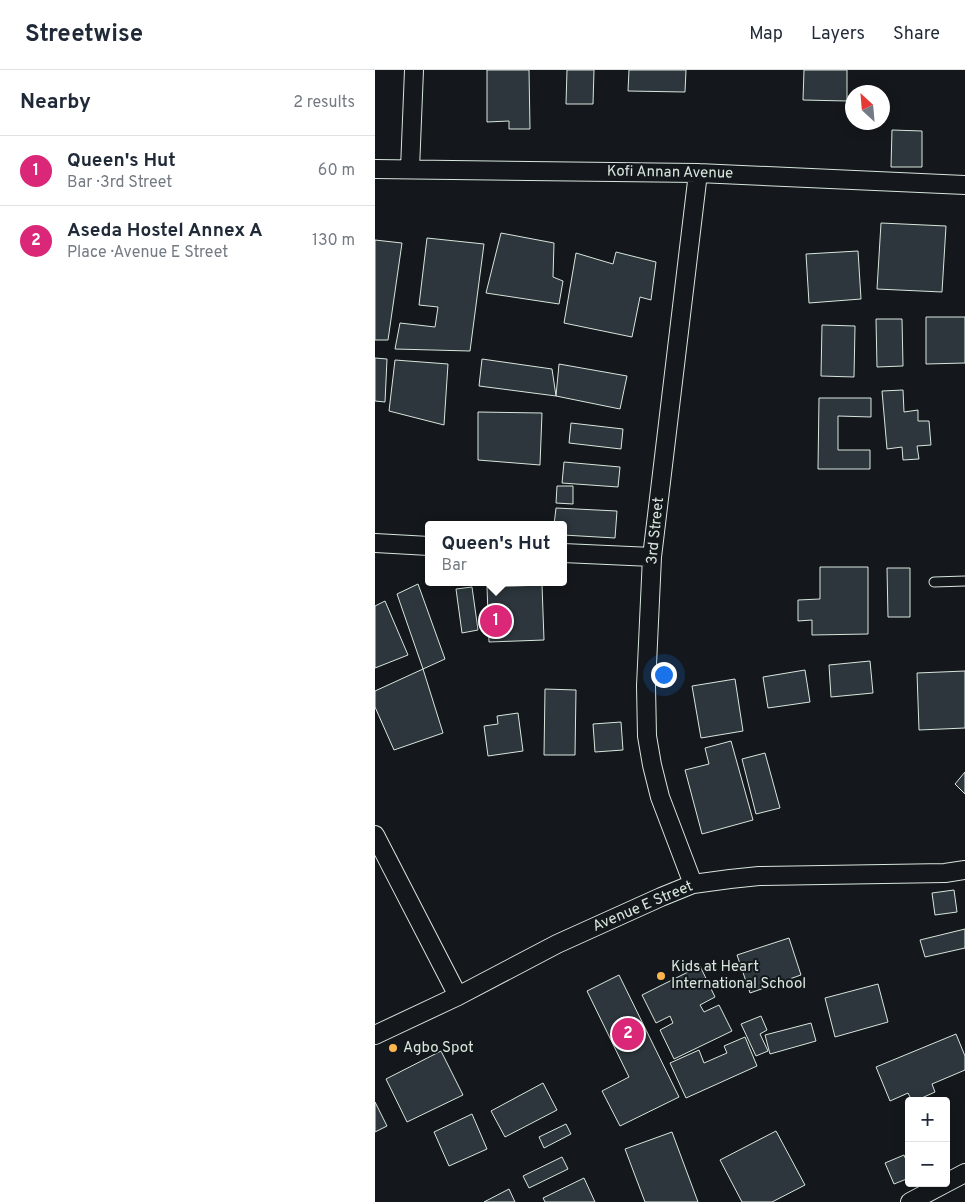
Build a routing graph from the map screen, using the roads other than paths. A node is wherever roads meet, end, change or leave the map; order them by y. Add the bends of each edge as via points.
1 (414, 70) edge
2 (375, 169) edge
3 (410, 169) junction
4 (698, 173) junction
5 (965, 185) edge
6 (375, 543) edge
7 (425, 546) edge
8 (567, 553) edge
9 (652, 557) junction
10 (965, 581) edge
11 (934, 582) dead end
12 (375, 836) edge
13 (965, 870) edge
14 (945, 873) junction
15 (965, 882) edge
16 (693, 884) junction
17 (458, 996) junction
18 (375, 1035) edge
19 (965, 1173) edge
20 (950, 1181) edge
21 (938, 1187) edge
22 (910, 1202) edge

1 - 3 street
2 - 3 street, Kofi Annan Avenue
3 - 4 street, Kofi Annan Avenue
4 - 5 street, Kofi Annan Avenue
4 - 9 street, 3rd Street
6 - 7 street
8 - 9 street
9 - 16 street, 3rd Street via 647,736 660,797
10 - 11 lane
12 - 17 street
13 - 14 street, Avenue E Street
14 - 15 street
14 - 16 street, Avenue E Street via 759,876
16 - 17 street, Avenue E Street via 557,944
17 - 18 street, Avenue E Street
19 - 20 street
21 - 22 street

